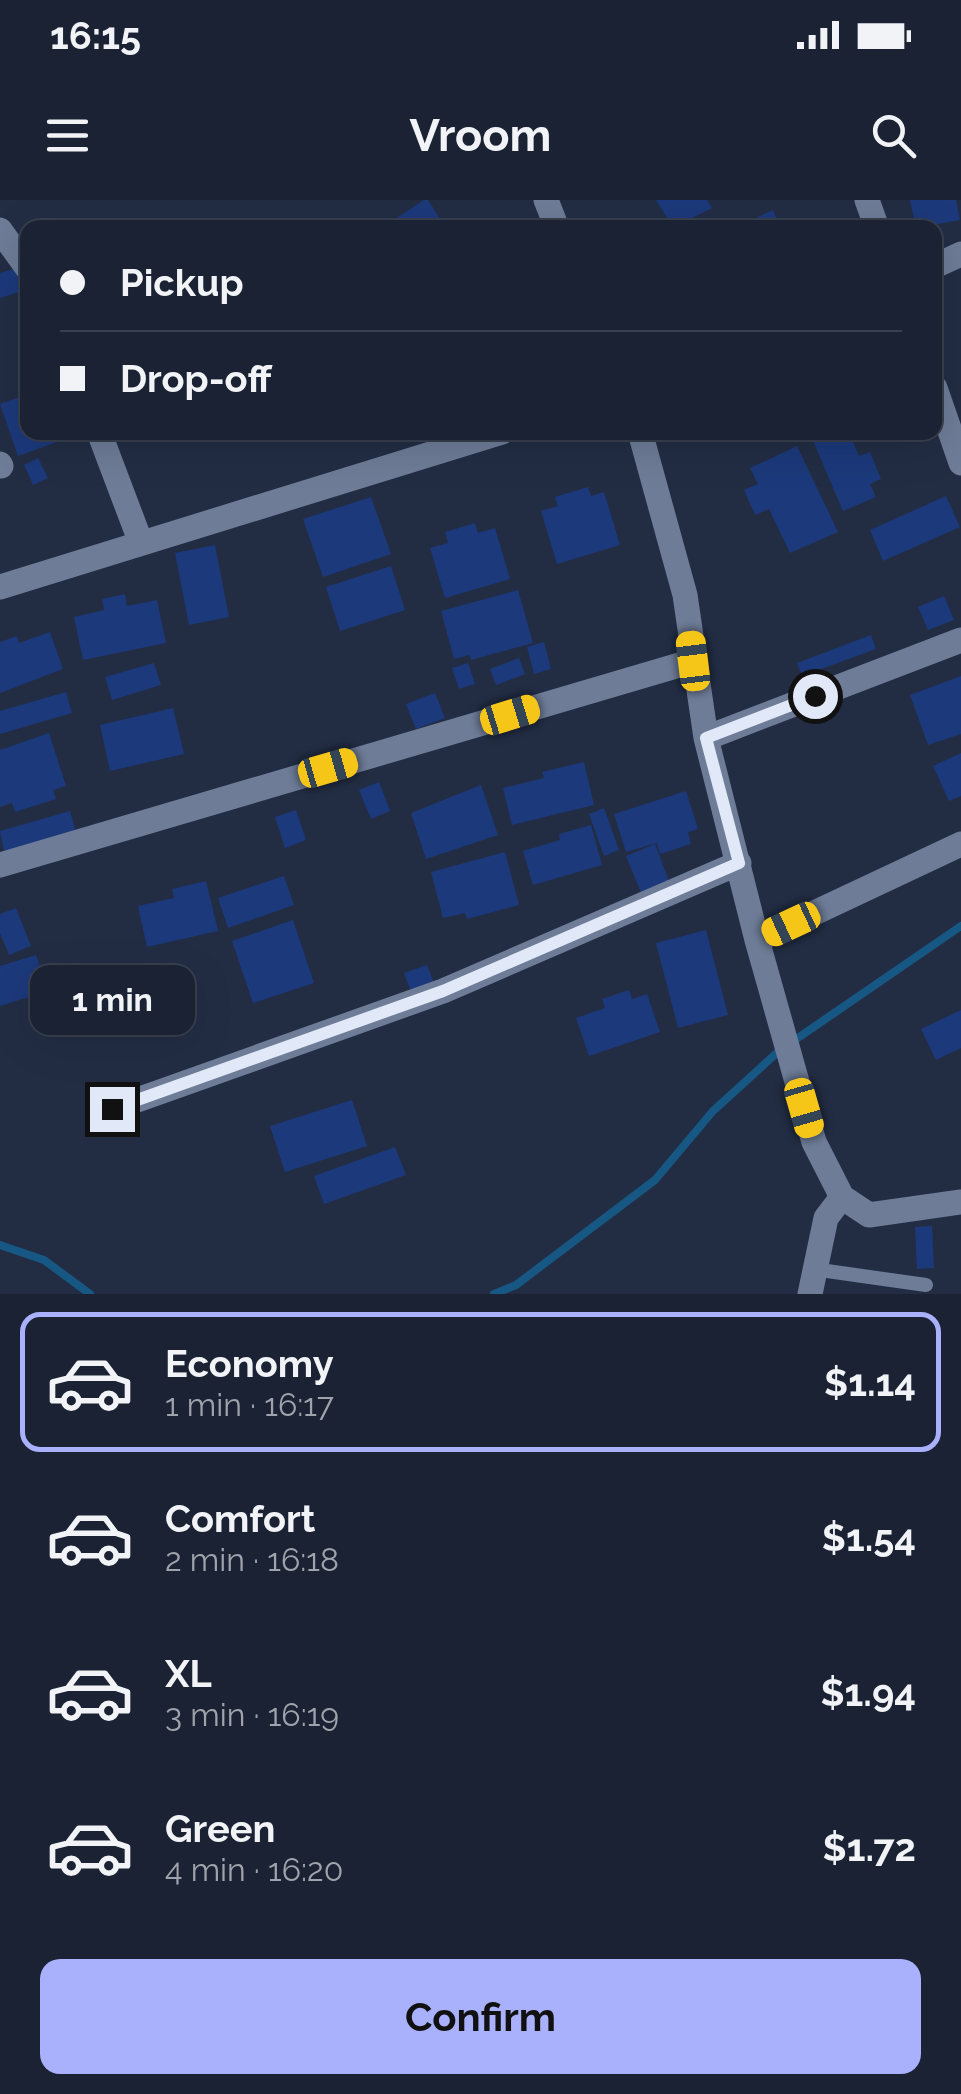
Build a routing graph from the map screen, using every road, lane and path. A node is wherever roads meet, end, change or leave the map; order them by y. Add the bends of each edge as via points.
1 (2, 236) edge
2 (20, 259) edge
3 (942, 408) edge
4 (102, 440) edge
5 (476, 440) edge
6 (642, 440) edge
7 (961, 463) edge
8 (141, 543) junction
9 (0, 587) edge
10 (961, 640) edge
11 (693, 661) junction
12 (706, 738) junction
13 (961, 844) edge
14 (739, 863) junction
15 (0, 865) edge
16 (756, 940) junction
17 (112, 1109) dead end
18 (842, 1197) junction
19 (961, 1202) edge
20 (812, 1281) edge
21 (926, 1285) dead end

1 - 2 street
3 - 7 street
4 - 8 street
5 - 8 street
6 - 11 street via 685,595
8 - 9 street
10 - 12 street
11 - 12 street
11 - 15 street
12 - 14 street
13 - 16 street
14 - 16 street
14 - 17 street via 443,991
16 - 18 street via 814,1142
18 - 19 street via 869,1215
18 - 20 street via 826,1218
20 - 21 lane

